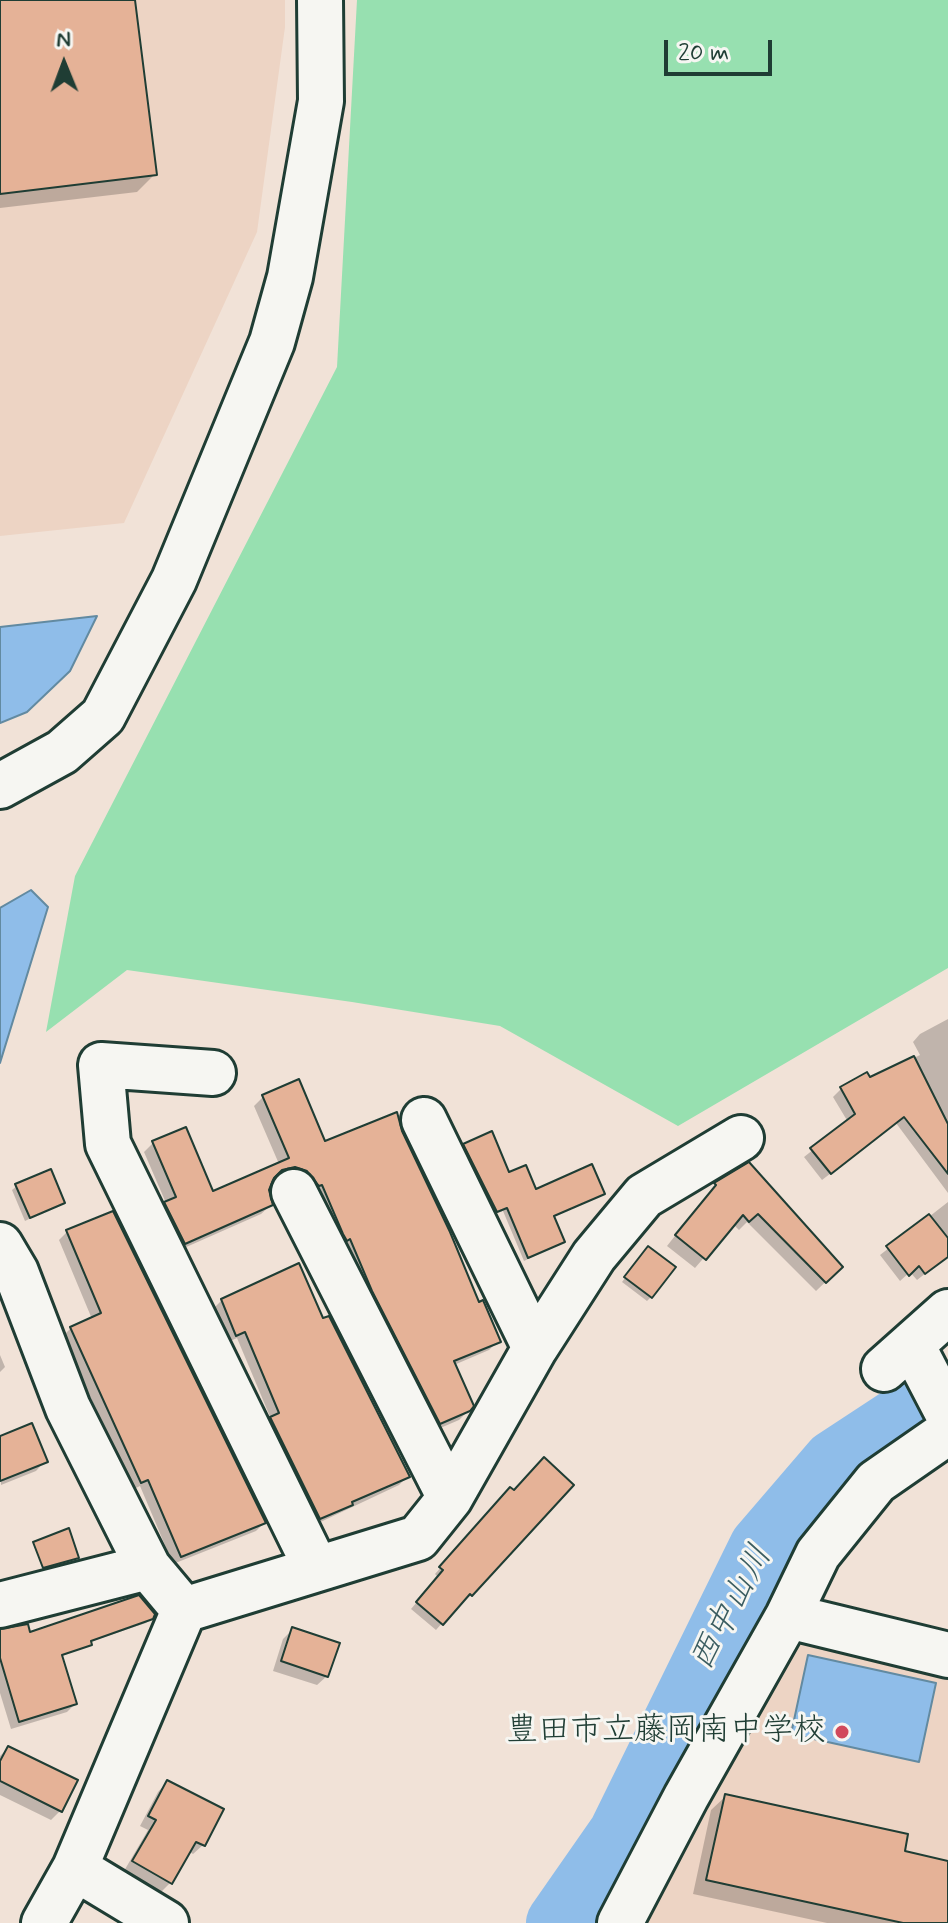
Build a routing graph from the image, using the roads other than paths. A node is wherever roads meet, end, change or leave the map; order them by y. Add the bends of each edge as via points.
1 (320, 0) edge
2 (0, 786) edge
3 (213, 1073) dead end
4 (424, 1120) dead end
5 (741, 1138) dead end
6 (294, 1192) dead end
7 (0, 1245) edge
8 (948, 1312) edge
9 (535, 1348) junction
10 (948, 1414) edge
11 (948, 1432) edge
12 (450, 1498) junction
13 (148, 1567) junction
14 (316, 1568) junction
15 (0, 1605) edge
16 (184, 1610) junction
17 (788, 1616) junction
18 (948, 1655) edge
19 (75, 1868) junction
20 (44, 1923) edge
21 (166, 1923) edge
22 (620, 1923) edge

1 - 2 street via 321,101 290,277 272,342 174,580 103,716 62,752
3 - 14 street via 101,1065 108,1144
4 - 9 street
5 - 9 street via 644,1196 594,1256
6 - 12 street
7 - 13 street via 16,1272 68,1408
8 - 10 street via 905,1358
9 - 12 street
11 - 17 street via 876,1482 818,1554
12 - 14 street via 418,1538
13 - 15 street
13 - 16 street
14 - 16 street
16 - 19 street
17 - 18 street
17 - 22 street
19 - 20 street
19 - 21 street

